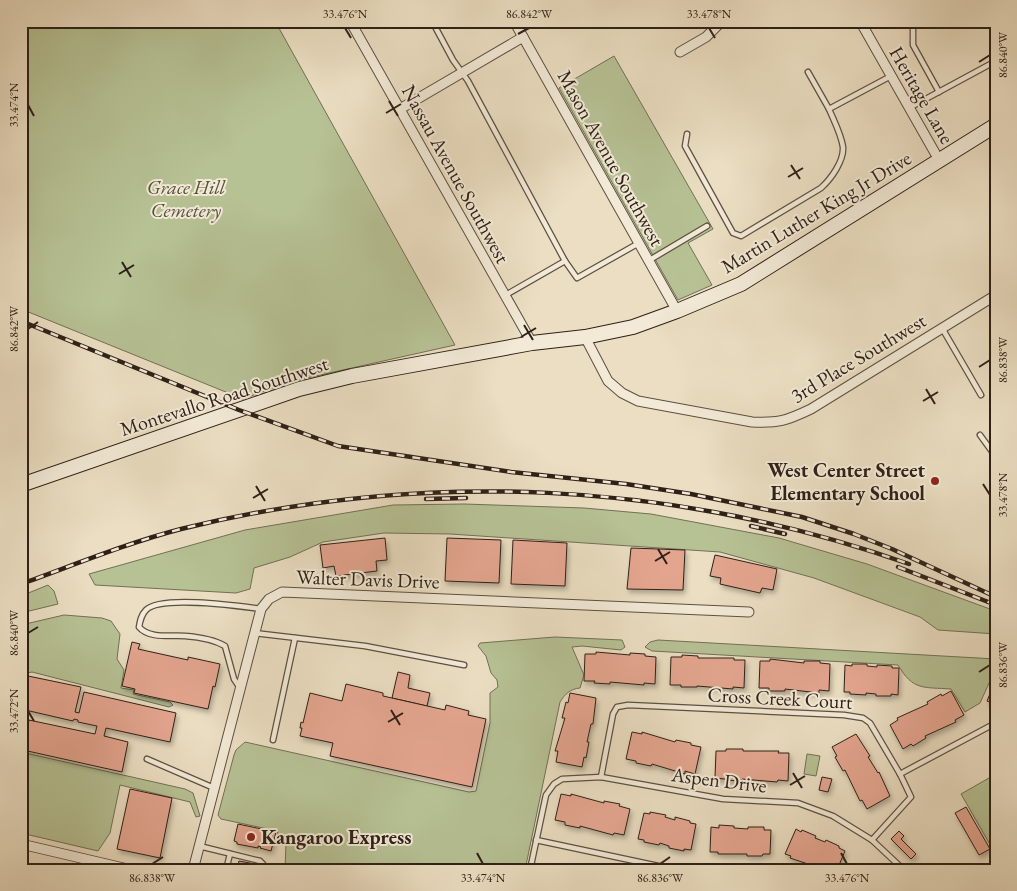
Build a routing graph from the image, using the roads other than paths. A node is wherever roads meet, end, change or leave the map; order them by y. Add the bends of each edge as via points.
1 (350, 21) edge
2 (432, 21) edge
3 (514, 21) edge
4 (722, 21) edge
5 (860, 21) edge
6 (912, 21) edge
7 (989, 21) edge
8 (996, 32) edge
9 (523, 37) junction
10 (680, 52) dead end
11 (996, 61) edge
12 (463, 72) junction
13 (808, 72) dead end
14 (891, 76) junction
15 (939, 92) junction
16 (909, 108) junction
17 (400, 109) junction
18 (829, 109) junction
19 (996, 125) edge
20 (687, 134) dead end
21 (939, 160) junction
22 (707, 226) dead end
23 (639, 243) junction
24 (648, 260) junction
25 (566, 261) junction
26 (996, 295) edge
27 (504, 296) junction
28 (677, 311) junction
29 (942, 328) junction
30 (585, 337) junction
31 (532, 343) junction
32 (981, 395) dead end
33 (980, 435) dead end
34 (996, 457) edge
35 (21, 485) edge
36 (261, 609) junction
37 (749, 612) dead end
38 (254, 633) junction
39 (295, 638) junction
40 (464, 665) dead end
41 (240, 688) junction
42 (996, 726) edge
43 (273, 740) dead end
44 (147, 759) dead end
45 (900, 774) junction
46 (601, 777) junction
47 (214, 788) junction
48 (536, 840) junction
49 (872, 840) junction
50 (21, 844) edge
51 (199, 846) junction
52 (230, 854) junction
53 (99, 866) edge
54 (132, 870) edge
55 (193, 870) edge
56 (226, 870) edge
57 (264, 870) edge
58 (530, 870) edge
59 (677, 870) edge
60 (904, 870) edge

1 - 17 street, Nassau Avenue Southwest
2 - 12 lane
3 - 9 street, Mason Avenue Southwest
4 - 10 street via 706,36
5 - 14 street, Heritage Lane
6 - 15 lane via 913,45
7 - 8 lane
9 - 12 street
9 - 23 street, Mason Avenue Southwest
11 - 15 lane
12 - 17 street
12 - 25 lane
13 - 18 lane
14 - 16 street, Heritage Lane
14 - 18 lane
15 - 16 lane
16 - 21 street, Heritage Lane
17 - 27 street, Nassau Avenue Southwest
18 - 20 lane via 843,148 831,179 742,236 733,233 685,146
19 - 21 main road, Martin Luther King Jr Drive
21 - 28 main road, Martin Luther King Jr Drive via 741,284
22 - 24 lane
23 - 24 street, Mason Avenue Southwest
23 - 25 lane via 577,278
24 - 28 street, Mason Avenue Southwest
25 - 27 lane
26 - 29 street, 3rd Place Southwest
27 - 31 street, Nassau Avenue Southwest
28 - 30 main road, Martin Luther King Jr Drive via 633,327
29 - 30 street, 3rd Place Southwest via 811,409 788,420 770,423 638,401 608,381
29 - 32 lane
30 - 31 main road, Martin Luther King Jr Drive
31 - 35 main road, Montevallo Road Southwest via 299,389
33 - 34 lane
36 - 37 street, Walter Davis Drive via 269,599 282,592
36 - 38 street
36 - 41 lane via 158,603 141,616 139,628 149,634 219,642 224,646
38 - 39 lane
38 - 41 street
39 - 40 lane via 365,646
39 - 43 lane
41 - 47 street
42 - 45 lane via 992,725
44 - 47 lane
45 - 46 lane, Cross Creek Court via 870,723 863,718 628,705 617,707 613,714
45 - 49 lane, Cross Creek Court via 911,797
46 - 48 lane, Aspen Drive via 562,779 554,784 546,795
46 - 49 lane, Aspen Drive via 724,799 798,803 833,816
47 - 51 street
48 - 58 lane, Aspen Drive
48 - 59 lane
49 - 60 lane, Aspen Drive
50 - 53 street
51 - 52 lane
51 - 55 street
52 - 56 lane
52 - 57 lane via 260,861
53 - 54 street

